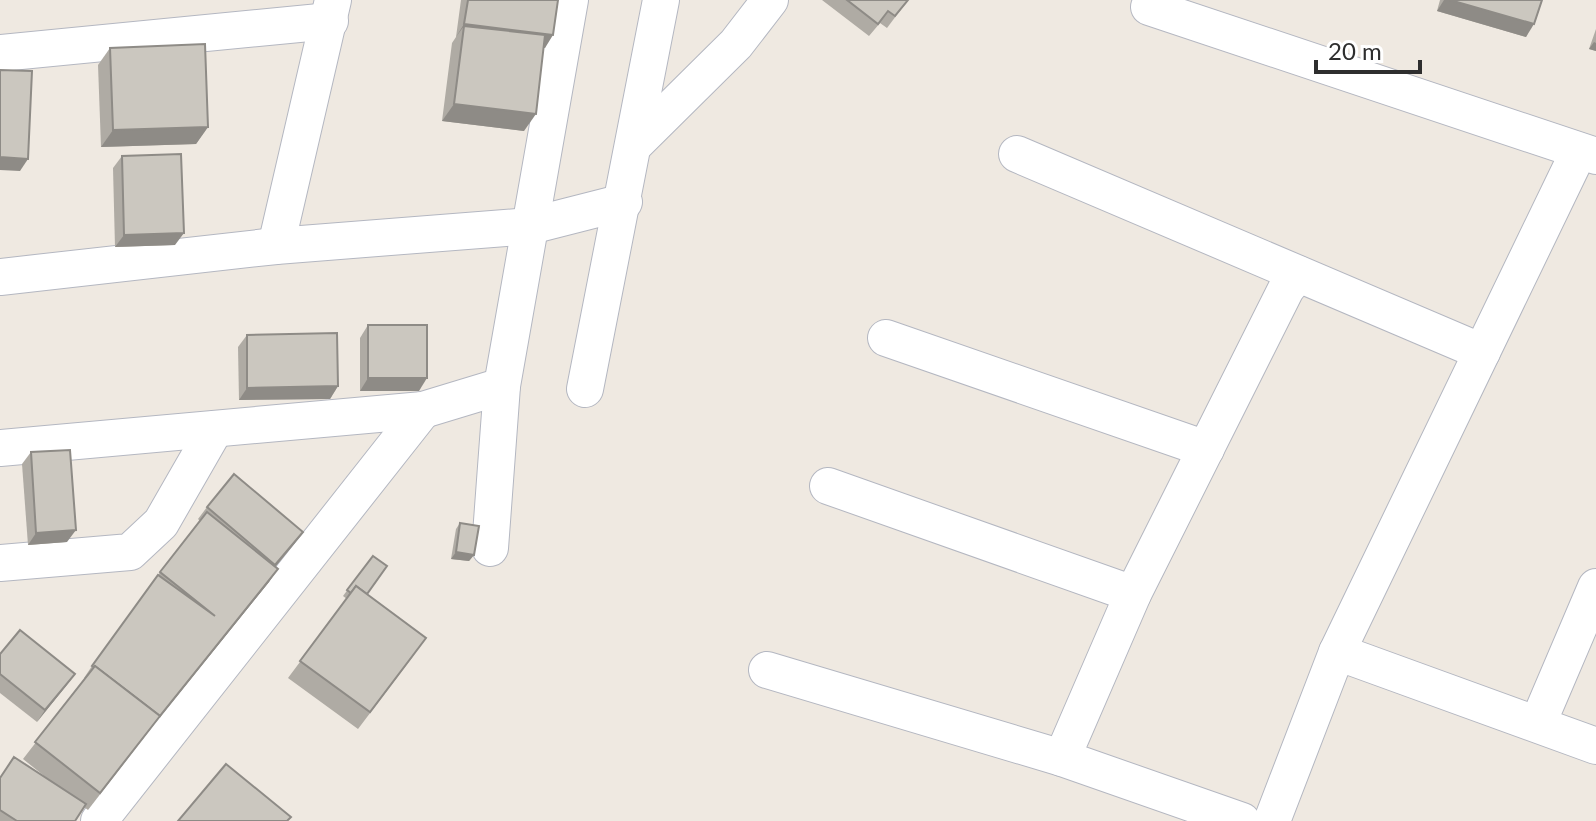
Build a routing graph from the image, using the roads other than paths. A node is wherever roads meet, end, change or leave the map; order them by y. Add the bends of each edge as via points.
1 (570, 0) edge
2 (661, 0) edge
3 (770, 0) edge
4 (1149, 7) dead end
5 (332, 10) edge
6 (0, 53) edge
7 (634, 145) junction
8 (1588, 153) edge
9 (1017, 154) dead end
10 (624, 202) junction
11 (530, 226) junction
12 (276, 246) junction
13 (1298, 274) junction
14 (0, 277) edge
15 (886, 338) dead end
16 (1482, 352) junction
17 (502, 386) junction
18 (585, 389) dead end
19 (423, 410) junction
20 (215, 429) junction
21 (0, 448) edge
22 (1206, 449) junction
23 (828, 486) dead end
24 (490, 548) dead end
25 (0, 563) edge
26 (1596, 587) edge
27 (1133, 594) junction
28 (1337, 652) junction
29 (767, 670) dead end
30 (1538, 723) junction
31 (1596, 746) edge
32 (1062, 758) junction
33 (99, 821) edge
34 (1242, 821) edge
35 (1272, 821) edge

1 - 11 street
2 - 7 street
3 - 7 street via 736,44
4 - 8 street
5 - 6 street
5 - 12 street
7 - 10 street
8 - 16 street
9 - 13 street
10 - 11 street
10 - 18 street
11 - 12 street
11 - 17 street
12 - 14 street
13 - 16 street
13 - 22 street
15 - 22 street
16 - 28 street
17 - 19 street
17 - 24 street
19 - 20 street
19 - 33 street
20 - 21 street
20 - 25 street via 161,523 130,552
22 - 27 street
23 - 27 street
26 - 30 street
27 - 32 street
28 - 30 street
28 - 35 street
29 - 32 street
30 - 31 street
32 - 34 street

